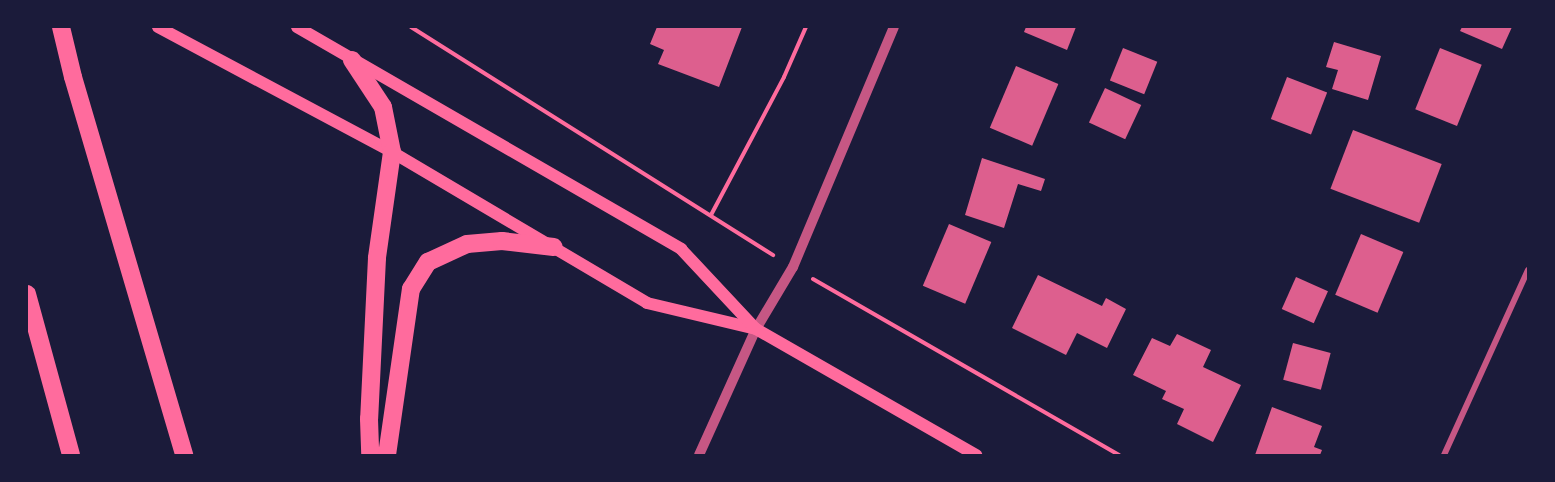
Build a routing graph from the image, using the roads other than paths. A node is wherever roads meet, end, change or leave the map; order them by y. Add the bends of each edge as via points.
1 (61, 27) edge
2 (158, 27) edge
3 (297, 27) edge
4 (894, 27) edge
5 (352, 60) junction
6 (392, 152) junction
7 (554, 247) junction
8 (1528, 270) edge
9 (27, 294) edge
10 (756, 329) junction
11 (71, 455) edge
12 (184, 455) edge
13 (370, 455) edge
14 (387, 455) edge
15 (699, 455) edge
16 (976, 455) edge
17 (1444, 455) edge

1 - 12 highway
2 - 6 main road
3 - 5 main road
4 - 10 street via 793,267
5 - 6 highway via 383,107
5 - 10 main road via 681,249
6 - 7 main road
6 - 13 highway via 377,258
7 - 10 main road via 647,303
7 - 14 highway via 502,242 467,244 428,262 411,289
8 - 17 street
9 - 11 highway
10 - 15 street
10 - 16 main road

